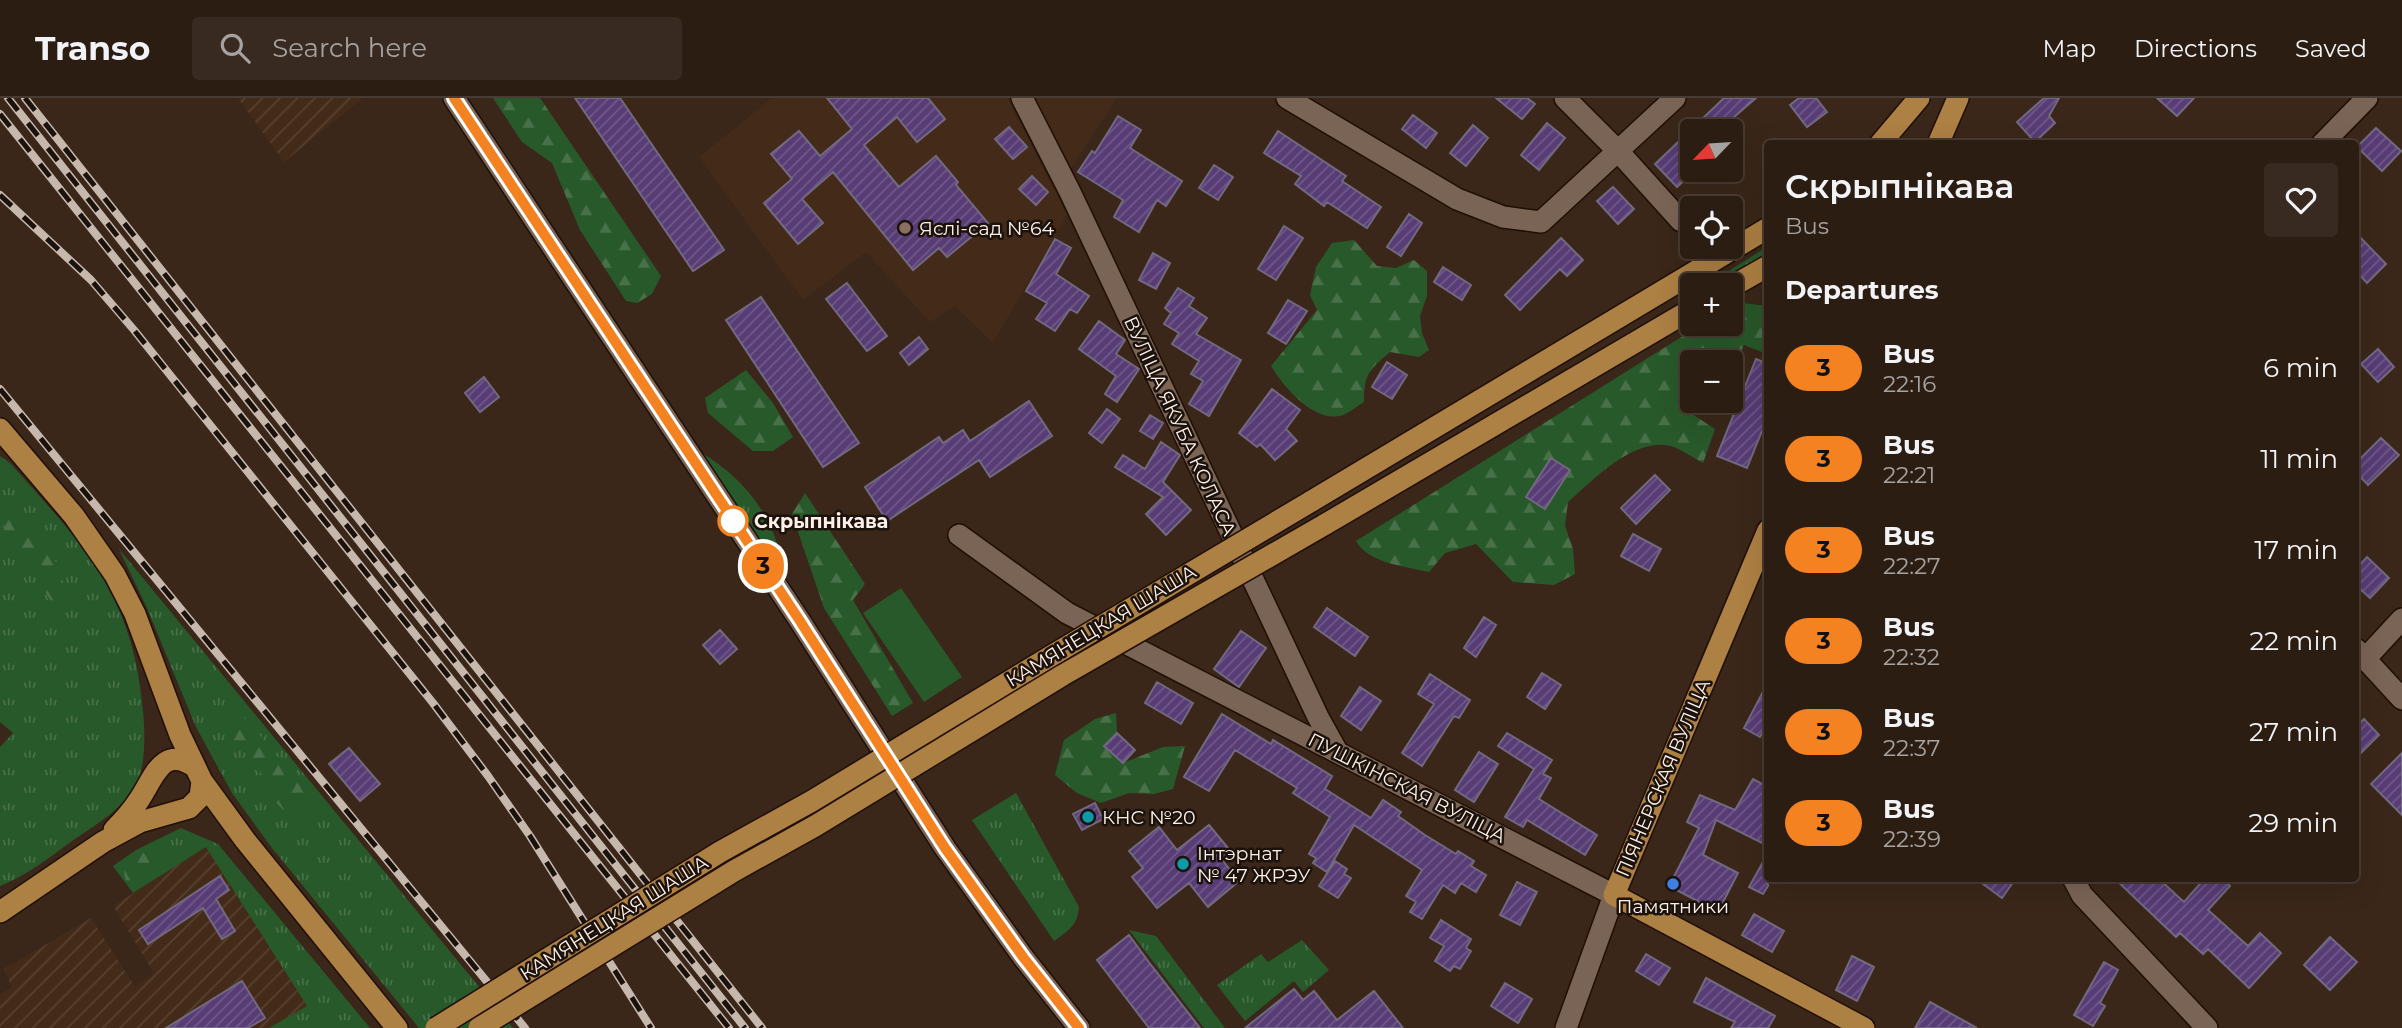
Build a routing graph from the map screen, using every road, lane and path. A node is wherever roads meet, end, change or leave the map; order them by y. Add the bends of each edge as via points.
1 (454, 98) edge
2 (1022, 98) edge
3 (1287, 98) edge
4 (1564, 98) edge
5 (1675, 98) edge
6 (1919, 98) edge
7 (1958, 98) edge
8 (2367, 98) edge
9 (1883, 140) edge
10 (1940, 140) edge
11 (2326, 140) edge
12 (1617, 150) junction
13 (1680, 220) edge
14 (1764, 230) edge
15 (1764, 269) edge
16 (1743, 281) edge
17 (1764, 283) edge
18 (1743, 286) edge
19 (1680, 316) edge
20 (0, 429) edge
21 (959, 534) dead end
22 (1764, 539) edge
23 (2402, 619) edge
24 (2360, 654) edge
25 (161, 682) junction
26 (2402, 699) edge
27 (1338, 752) junction
28 (155, 774) junction
29 (198, 774) junction
30 (181, 809) junction
31 (245, 840) junction
32 (103, 842) junction
33 (2075, 882) edge
34 (1614, 894) junction
35 (0, 912) edge
36 (397, 1028) edge
37 (436, 1028) edge
38 (479, 1028) edge
39 (1079, 1028) edge
40 (1566, 1028) edge
41 (1864, 1028) edge
42 (2207, 1028) edge

1 - 39 street via 945,848
2 - 27 street, ВУЛІЦА ЯКУБА КОЛАСА
3 - 12 street via 1457,199 1503,217 1541,222
4 - 12 street
5 - 12 street
6 - 9 main road
7 - 10 main road
8 - 11 street
12 - 13 street
14 - 37 main road, КАМЯНЕЦКАЯ ШАША, bridge via 720,852
15 - 16 main road
17 - 18 main road
19 - 38 main road, КАМЯНЕЦКАЯ ШАША, bridge via 1063,675
20 - 25 main road via 104,557 135,614
21 - 27 street, ПУШКІНСКАЯ ВУЛІЦА via 1067,613
22 - 34 main road, ПІЯНЕРСКАЯ ВУЛІЦА
23 - 24 street
24 - 26 street
25 - 28 main road via 169,725
25 - 29 main road
27 - 34 street, ПУШКІНСКАЯ ВУЛІЦА
28 - 29 main road via 165,762 180,760
28 - 30 main road via 154,797 159,804
28 - 32 main road via 132,812
29 - 30 main road via 200,797
29 - 31 main road
30 - 31 main road via 208,811
30 - 32 main road via 140,822
31 - 36 main road
32 - 35 main road
33 - 42 street via 2082,895
34 - 40 street, ПІЯНЕРСКАЯ ВУЛІЦА
34 - 41 main road, ПУШКІНСКАЯ ВУЛІЦА

